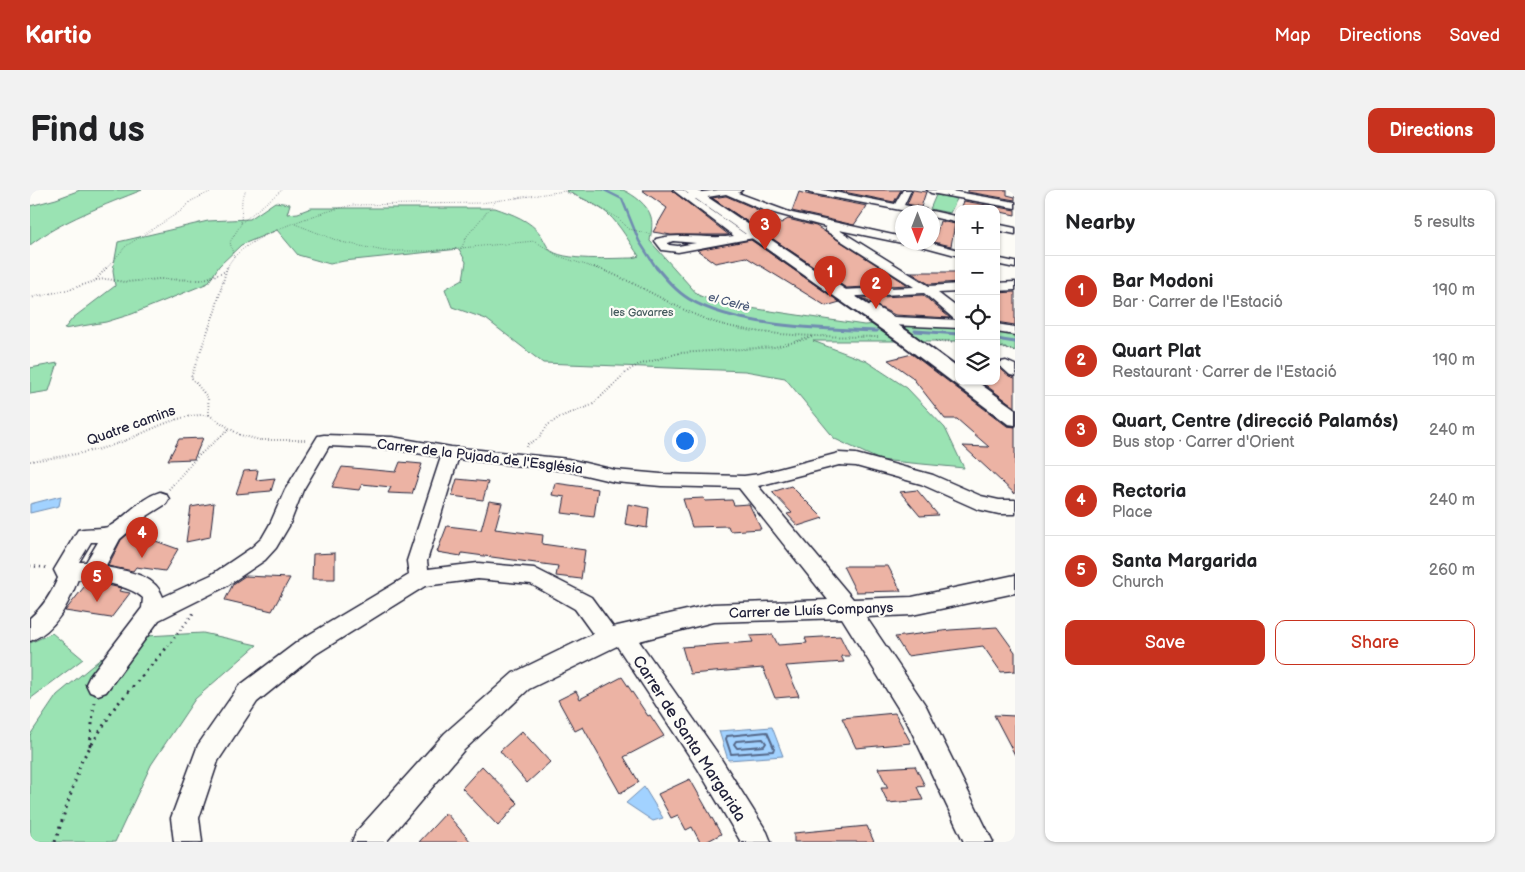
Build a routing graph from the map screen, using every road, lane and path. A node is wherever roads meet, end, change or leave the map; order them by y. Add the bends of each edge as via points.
1 (214, 190) edge
2 (246, 190) edge
3 (282, 190) edge
4 (572, 190) edge
5 (676, 190) edge
6 (739, 190) edge
7 (907, 190) edge
8 (930, 190) edge
9 (563, 191) junction
10 (726, 191) edge
11 (808, 193) edge
12 (691, 194) edge
13 (496, 201) junction
14 (899, 205) edge
15 (990, 205) edge
16 (1000, 205) edge
17 (1015, 206) edge
18 (895, 207) edge
19 (940, 216) edge
20 (955, 219) edge
21 (818, 222) junction
22 (241, 223) junction
23 (295, 224) junction
24 (1000, 228) edge
25 (1015, 231) edge
26 (648, 234) dead end
27 (749, 236) junction
28 (895, 238) edge
29 (720, 241) dead end
30 (461, 249) junction
31 (940, 249) edge
32 (955, 252) edge
33 (234, 258) junction
34 (1000, 262) edge
35 (1015, 265) edge
36 (226, 271) junction
37 (95, 281) junction
38 (1000, 286) edge
39 (1015, 286) edge
40 (955, 288) edge
41 (927, 290) junction
42 (844, 293) junction
43 (30, 298) edge
44 (955, 313) edge
45 (955, 324) edge
46 (1000, 329) edge
47 (1015, 331) edge
48 (817, 336) junction
49 (904, 337) junction
50 (955, 342) edge
51 (1000, 347) edge
52 (1015, 351) edge
53 (955, 375) edge
54 (969, 385) edge
55 (209, 414) junction
56 (1015, 419) edge
57 (229, 429) junction
58 (324, 440) junction
59 (451, 453) junction
60 (523, 459) junction
61 (30, 461) edge
62 (744, 482) junction
63 (160, 499) joint
64 (1015, 507) edge
65 (113, 534) junction
66 (64, 570) junction
67 (92, 571) junction
68 (422, 578) junction
69 (1015, 584) edge
70 (198, 607) dead end
71 (848, 608) junction
72 (151, 613) junction
73 (30, 631) edge
74 (615, 636) junction
75 (98, 684) joint
76 (90, 748) junction
77 (55, 842) edge
78 (188, 842) edge
79 (366, 842) edge
80 (757, 842) edge
81 (979, 842) edge

1 - 37 path via 126,246
2 - 22 path
3 - 22 path
4 - 9 path
5 - 12 street
6 - 10 street
7 - 14 street
8 - 15 street
9 - 13 path
9 - 26 path via 604,210 630,229
10 - 12 street
10 - 21 street via 767,208
11 - 18 street
12 - 27 main road
13 - 23 path via 353,205
13 - 30 path via 467,236
16 - 17 street
19 - 20 street
21 - 28 street
21 - 41 street
22 - 33 path via 230,242
23 - 30 path via 321,237 362,248 394,252
23 - 33 path via 269,233 244,247
24 - 25 street
27 - 29 street
27 - 42 main road
30 - 48 path via 534,241 558,256 615,274 706,319 730,327
31 - 32 street
33 - 36 path
34 - 35 street
36 - 37 path via 202,280
36 - 55 path via 191,377 207,393 212,404
37 - 43 path
38 - 39 street
40 - 41 street
41 - 42 street
41 - 44 street
42 - 45 street via 891,321
42 - 49 main road
46 - 47 street
48 - 49 path
48 - 60 path via 775,347 679,353 638,365 592,405 548,425 538,440 528,444
49 - 50 path
49 - 53 main road
51 - 52 path
54 - 56 main road
55 - 57 path
55 - 61 path, Quatre camins via 180,417 110,446
57 - 58 path via 260,440
57 - 63 path via 196,458
58 - 59 street, Carrer de la Pujada de l'Església via 392,443
58 - 72 street via 294,490 269,544 218,581
59 - 60 street, Carrer de la Pujada de l'Església
59 - 68 street via 417,561
60 - 62 street, Carrer de la Pujada de l'Església via 568,464 615,476
62 - 64 street, Carrer de la Pujada de l'Església via 839,459 856,460 927,480 977,502
62 - 71 street
63 - 65 street
65 - 66 street via 85,535
65 - 67 street
66 - 67 street
66 - 73 street via 68,578 60,600
67 - 72 street via 139,583 151,591 154,601
68 - 74 street via 478,571 534,576 583,603
68 - 78 street via 308,647 248,694 207,754 185,818
69 - 71 street, Carrer de Lluís Companys via 912,606
70 - 76 path via 115,707
71 - 74 street, Carrer de Lluís Companys via 713,613
71 - 81 street via 918,715
72 - 75 street
74 - 79 street, Carrer de Lluís Companys via 521,681 454,742
74 - 80 street, Carrer de Santa Margarida via 707,760
75 - 76 path
76 - 77 path via 82,760

